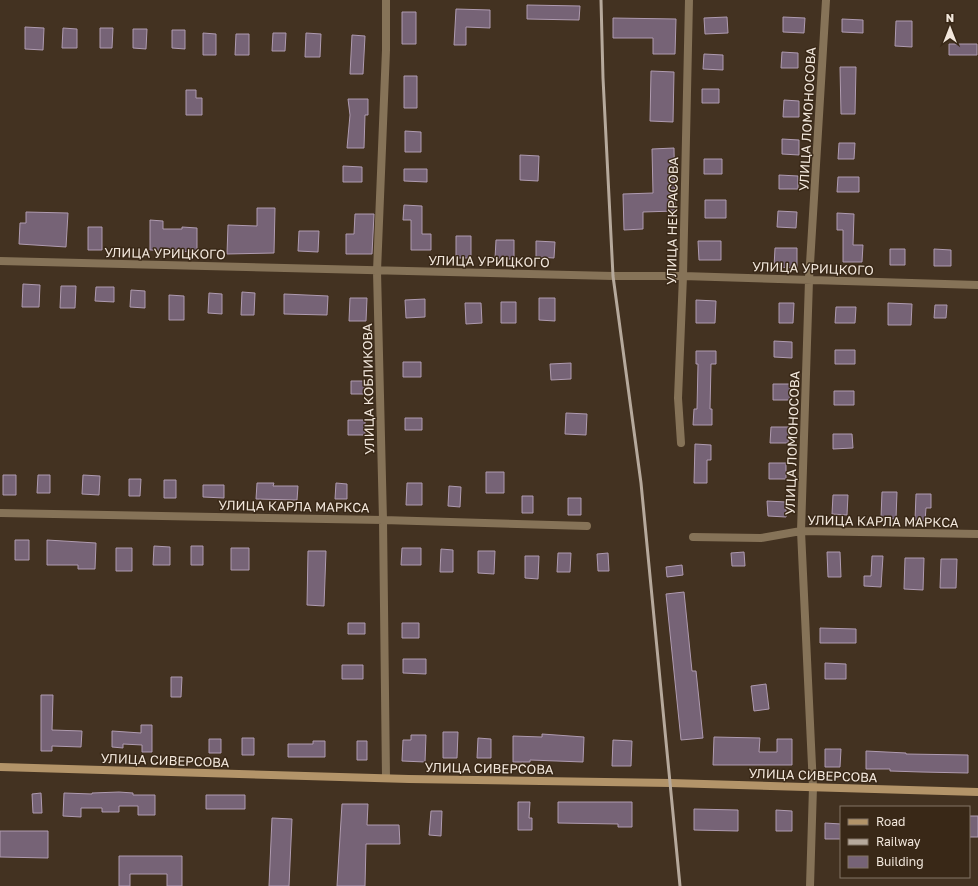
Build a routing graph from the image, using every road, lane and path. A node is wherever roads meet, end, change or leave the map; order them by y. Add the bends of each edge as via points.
1 (386, 0) edge
2 (689, 0) edge
3 (826, 0) edge
4 (0, 262) edge
5 (377, 271) junction
6 (683, 276) junction
7 (809, 280) junction
8 (978, 285) edge
9 (681, 443) dead end
10 (0, 514) edge
11 (383, 520) junction
12 (587, 526) dead end
13 (801, 531) junction
14 (978, 534) edge
15 (693, 537) dead end
16 (0, 767) edge
17 (386, 778) junction
18 (814, 787) junction
19 (978, 792) edge
20 (810, 886) edge

1 - 5 street, УЛИЦА КОБЛИКОВА
2 - 6 street, УЛИЦА НЕКРАСОВА
3 - 7 street, УЛИЦА ЛОМОНОСОВА
4 - 5 street, УЛИЦА УРИЦКОГО
5 - 6 street, УЛИЦА УРИЦКОГО
5 - 11 street, УЛИЦА КОБЛИКОВА
6 - 7 street, УЛИЦА УРИЦКОГО
6 - 9 street, УЛИЦА НЕКРАСОВА via 678,398
7 - 8 street, УЛИЦА УРИЦКОГО
7 - 13 street, УЛИЦА ЛОМОНОСОВА
10 - 11 street, УЛИЦА КАРЛА МАРКСА
11 - 12 street, УЛИЦА КАРЛА МАРКСА
11 - 17 street, УЛИЦА КОБЛИКОВА
13 - 14 street, УЛИЦА КАРЛА МАРКСА
13 - 15 street, УЛИЦА КАРЛА МАРКСА via 761,538
13 - 18 street, УЛИЦА ЛОМОНОСОВА
16 - 17 street, УЛИЦА СИВЕРСОВА
17 - 18 street, УЛИЦА СИВЕРСОВА
18 - 19 street, УЛИЦА СИВЕРСОВА
18 - 20 street, УЛИЦА ЛОМОНОСОВА

